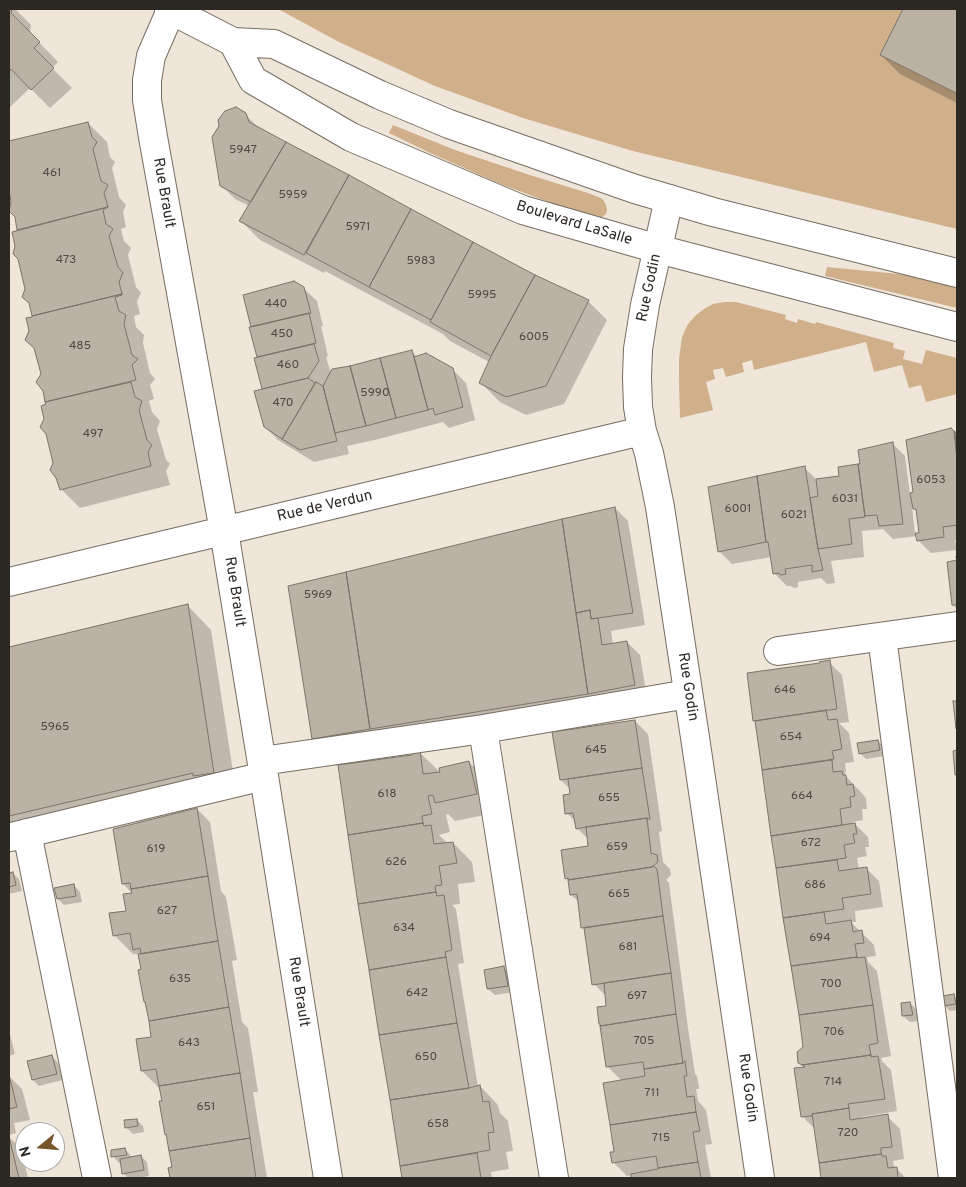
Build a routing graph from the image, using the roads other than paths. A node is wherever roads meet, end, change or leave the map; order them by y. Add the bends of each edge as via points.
1 (170, 10) edge
2 (233, 42) junction
3 (670, 199) junction
4 (658, 249) junction
5 (957, 273) edge
6 (957, 327) edge
7 (642, 431) junction
8 (224, 531) junction
9 (9, 582) edge
10 (957, 626) edge
11 (882, 637) junction
12 (778, 652) dead end
13 (688, 694) junction
14 (483, 729) junction
15 (263, 769) junction
16 (18, 835) edge
17 (97, 1178) edge
18 (328, 1178) edge
19 (554, 1178) edge
20 (760, 1178) edge
21 (952, 1178) edge

1 - 2 street
1 - 8 street, Rue Brault via 152,56 147,100
2 - 3 street via 274,44 449,124
2 - 4 street, Boulevard LaSalle via 253,80 351,137 523,210
3 - 4 street, Rue Godin
3 - 5 street
4 - 6 street, Boulevard LaSalle
4 - 7 street, Rue Godin via 638,349 638,407
7 - 8 street, Rue de Verdun
7 - 13 street, Rue Godin via 660,507
8 - 9 street, Rue de Verdun
8 - 15 street, Rue Brault
10 - 11 street
11 - 12 street
11 - 21 street
13 - 14 street
13 - 20 street, Rue Godin
14 - 15 street
14 - 19 street
15 - 16 street
15 - 18 street, Rue Brault
16 - 17 street

